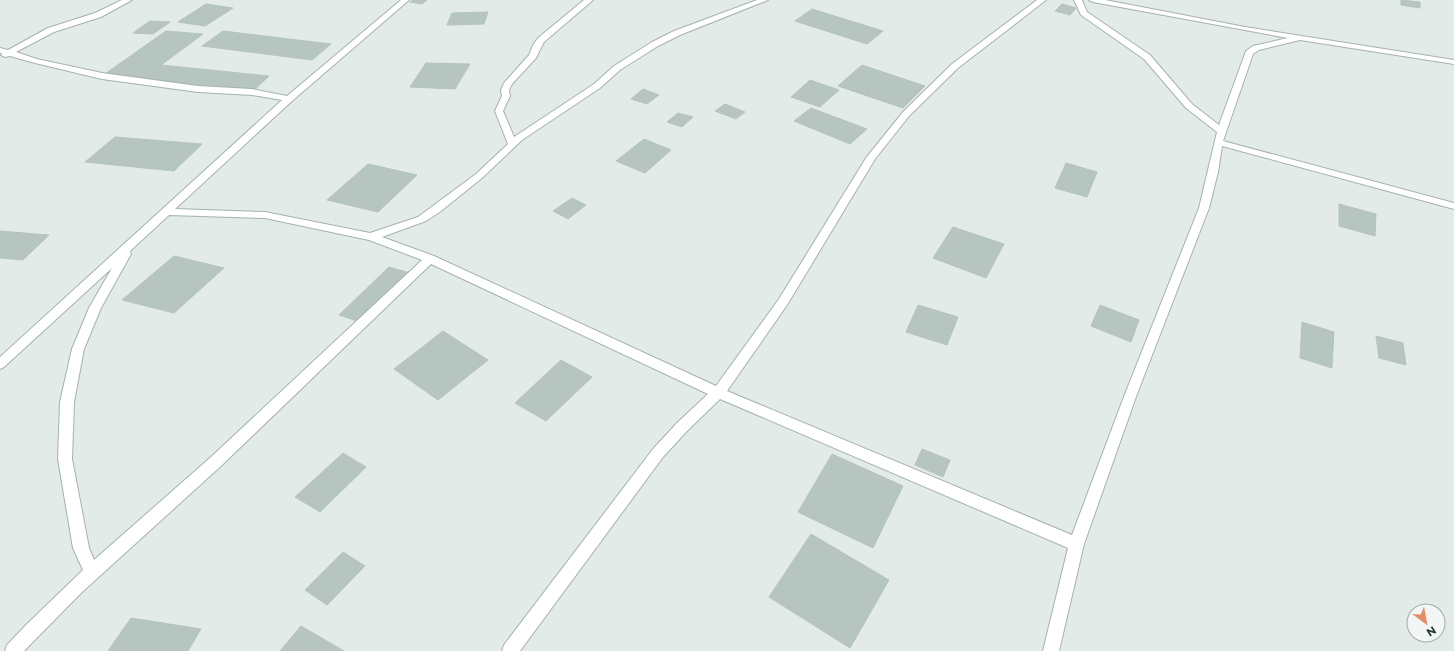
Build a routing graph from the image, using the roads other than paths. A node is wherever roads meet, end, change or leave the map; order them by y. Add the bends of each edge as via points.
1 (128, 0) edge
2 (404, 0) edge
3 (590, 0) edge
4 (764, 0) edge
5 (1042, 0) edge
6 (1078, 0) edge
7 (1093, 0) edge
8 (1298, 38) junction
9 (0, 50) edge
10 (9, 53) junction
11 (0, 56) edge
12 (1454, 62) edge
13 (289, 99) junction
14 (1219, 136) junction
15 (512, 143) junction
16 (1454, 206) edge
17 (166, 212) junction
18 (371, 237) junction
19 (136, 240) junction
20 (430, 260) junction
21 (0, 364) edge
22 (718, 393) junction
23 (1076, 544) junction
24 (92, 572) junction
25 (13, 651) edge
26 (510, 651) edge
27 (1051, 651) edge

1 - 10 street via 94,16 51,30
2 - 13 street
3 - 15 street via 541,40 533,56 508,82 506,96 499,111
4 - 15 street via 676,33 655,44
5 - 22 street via 955,66 906,114 871,158 783,302
6 - 14 street via 1084,13 1147,57
7 - 8 street
8 - 12 street
8 - 14 street via 1256,48 1249,53
9 - 10 street
10 - 11 street
10 - 13 street via 102,76 198,89 252,92
13 - 17 street
14 - 16 street
14 - 23 street via 1204,208 1131,394
15 - 18 street via 479,176 437,210 411,224
17 - 18 street via 265,215
17 - 19 street
18 - 20 street
19 - 21 street
19 - 24 street via 92,314 78,349 67,402 65,459 81,548
20 - 22 street
20 - 24 street via 217,460
22 - 23 street
22 - 26 street via 658,453
23 - 27 street
24 - 25 street via 33,628

